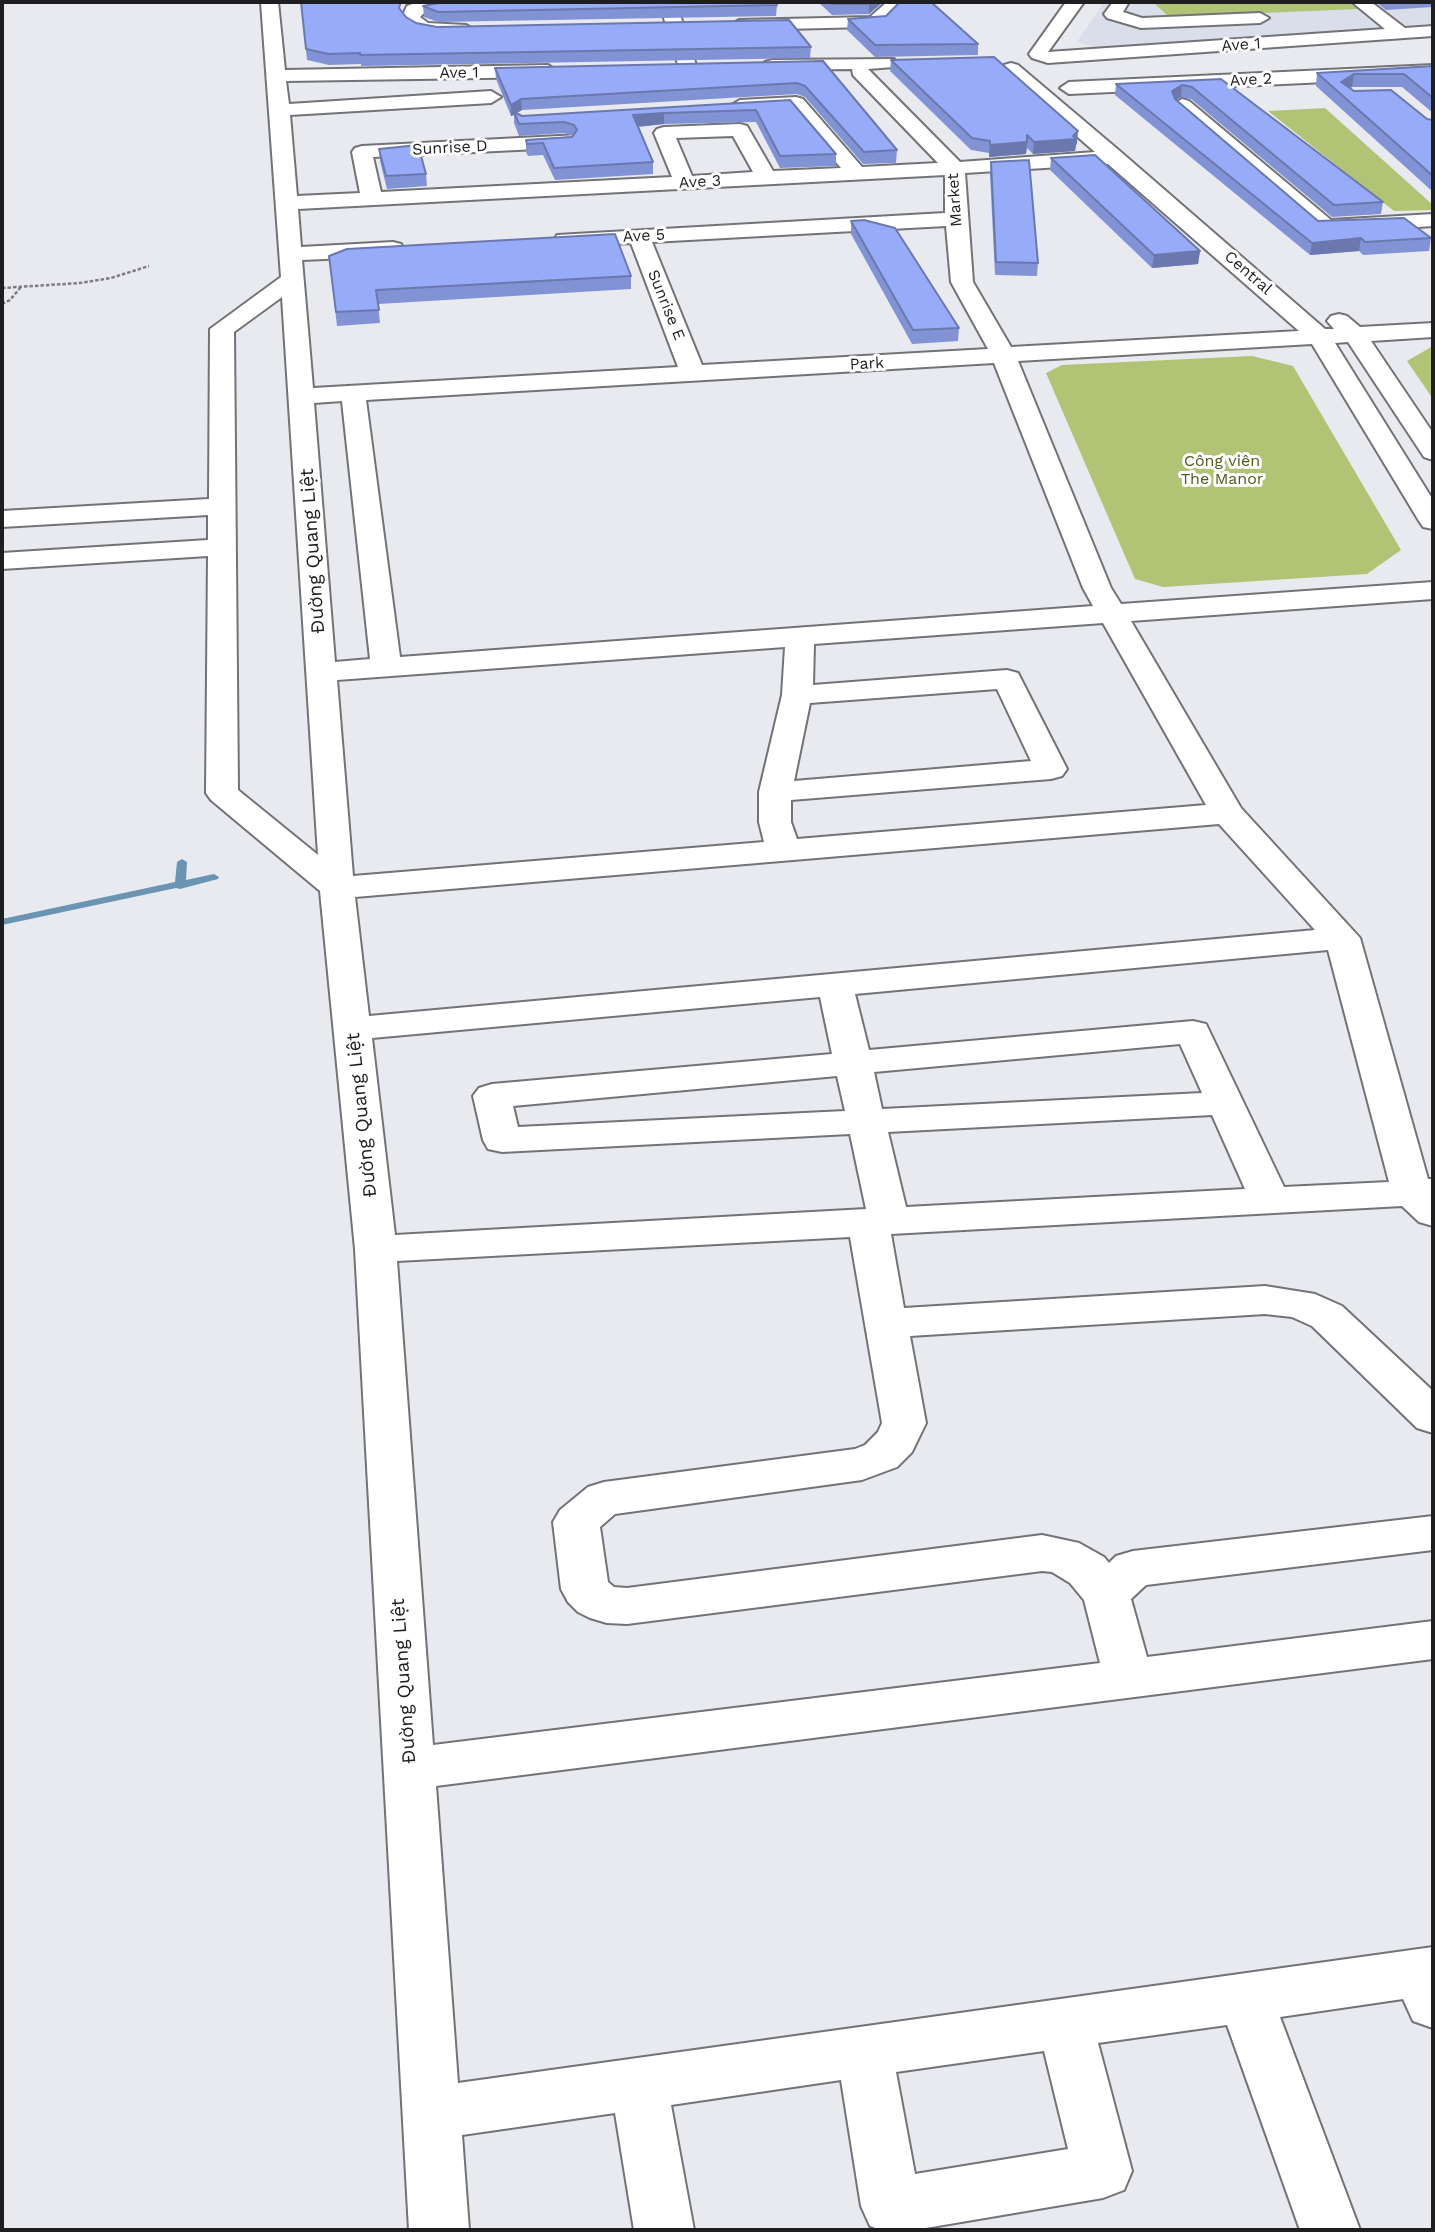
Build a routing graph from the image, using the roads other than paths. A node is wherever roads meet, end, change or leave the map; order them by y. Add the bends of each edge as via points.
1 (269, 2) edge
2 (456, 2) edge
3 (667, 2) edge
4 (897, 2) edge
5 (1074, 2) edge
6 (1121, 2) edge
7 (1361, 9) edge
8 (1398, 12) dead end
9 (1278, 17) dead end
10 (726, 25) edge
11 (666, 26) junction
12 (700, 26) edge
13 (480, 30) edge
14 (1433, 31) edge
15 (1401, 33) junction
16 (1043, 59) junction
17 (1005, 62) joint
18 (822, 69) junction
19 (564, 71) edge
20 (860, 71) junction
21 (1433, 71) edge
22 (756, 73) edge
23 (277, 76) junction
24 (692, 76) edge
25 (1069, 88) junction
26 (514, 95) edge
27 (1208, 104) edge
28 (1090, 106) dead end
29 (726, 107) edge
30 (280, 110) junction
31 (574, 116) edge
32 (584, 141) junction
33 (1115, 157) junction
34 (522, 166) dead end
35 (955, 168) junction
36 (441, 170) dead end
37 (597, 173) junction
38 (856, 173) junction
39 (766, 178) junction
40 (684, 183) junction
41 (532, 190) junction
42 (446, 194) junction
43 (372, 198) junction
44 (286, 203) junction
45 (956, 219) junction
46 (1433, 220) edge
47 (639, 236) junction
48 (544, 241) edge
49 (409, 248) edge
50 (290, 267) junction
51 (1321, 305) dead end
52 (1433, 330) edge
53 (1355, 335) junction
54 (1320, 337) junction
55 (1003, 355) junction
56 (693, 374) junction
57 (353, 393) junction
58 (301, 396) junction
59 (1433, 452) edge
60 (222, 506) junction
61 (2, 519) edge
62 (1433, 521) edge
63 (222, 547) junction
64 (2, 561) edge
65 (1433, 590) edge
66 (1113, 616) junction
67 (800, 638) junction
68 (386, 667) junction
69 (322, 672) junction
70 (797, 695) junction
71 (775, 792) junction
72 (1227, 813) junction
73 (783, 850) junction
74 (337, 888) junction
75 (1342, 938) junction
76 (835, 985) junction
77 (353, 1028) junction
78 (853, 1062) junction
79 (1226, 1103) junction
80 (867, 1122) junction
81 (1426, 1199) edge
82 (1270, 1200) junction
83 (879, 1222) junction
84 (376, 1249) junction
85 (887, 1323) junction
86 (1433, 1417) edge
87 (1433, 1533) edge
88 (1106, 1594) junction
89 (1433, 1640) edge
90 (1129, 1679) junction
91 (410, 1769) junction
92 (1429, 1982) edge
93 (1245, 1997) junction
94 (1065, 2023) junction
95 (864, 2051) junction
96 (639, 2083) junction
97 (432, 2113) junction
98 (439, 2230) edge
99 (664, 2230) edge
100 (1330, 2230) edge

1 - 23 street, Đường Quang Liệt
2 - 13 street via 422,6 413,10 411,17 423,27 438,30
3 - 11 street
4 - 10 street via 879,20 870,22
5 - 16 street
6 - 9 street via 1113,14 1141,23
7 - 8 street
7 - 15 street
11 - 12 street
11 - 24 street
14 - 15 street, Ave 1
15 - 16 street, Ave 1
16 - 17 street, Ave 1
16 - 25 street
17 - 33 street, Central
18 - 20 street
18 - 20 street via 910,64
18 - 22 street
19 - 23 street, Ave 1
20 - 35 street, Market
21 - 25 street, Ave 2
23 - 30 street, Đường Quang Liệt
25 - 28 street
26 - 30 street, Ave 1
27 - 46 street via 1182,105 1326,227
29 - 38 street via 796,103
30 - 44 street, Đường Quang Liệt
31 - 32 street
32 - 37 street
32 - 43 street, Sunrise D via 362,152
33 - 35 street, Ave 3
33 - 54 street, Central
34 - 41 street
35 - 38 street, Ave 3
35 - 45 street, Market
36 - 42 street
37 - 40 street, Ave 3
37 - 41 street, Ave 3
38 - 39 street, Ave 3
39 - 40 street, Ave 3
39 - 40 street via 740,130 664,133
41 - 42 street, Ave 3
42 - 43 street, Ave 3
43 - 44 street, Ave 3
44 - 50 street, Đường Quang Liệt
45 - 47 street, Ave 5
45 - 55 street, Market via 962,282
47 - 48 street, Ave 5
47 - 56 street, Sunrise E
49 - 50 street
50 - 58 street, Đường Quang Liệt
50 - 60 street via 222,329
51 - 53 street
52 - 53 street, Park
53 - 54 street, Park
53 - 59 street
54 - 55 street, Park
54 - 62 street, Central
55 - 56 street, Park
55 - 66 street, Market via 1092,578
56 - 57 street, Park
57 - 58 street, Park
57 - 68 street
58 - 69 street, Đường Quang Liệt
60 - 61 street
60 - 63 street
63 - 64 street
63 - 74 street via 222,793
65 - 66 street
66 - 67 street
66 - 72 street, Market
67 - 68 street
67 - 70 street
68 - 69 street
69 - 74 street, Đường Quang Liệt
70 - 71 street
70 - 71 street via 1007,679 1051,769
71 - 73 street via 775,822
72 - 73 street
72 - 75 street, Market
73 - 74 street
74 - 77 street, Đường Quang Liệt
75 - 76 street
75 - 81 street
76 - 77 street
76 - 78 street
77 - 84 street, Đường Quang Liệt
78 - 79 street via 1193,1032
78 - 80 street
78 - 80 street via 492,1096 502,1140
79 - 80 street
79 - 82 street
80 - 83 street
81 - 82 street
82 - 83 street
83 - 84 street
83 - 85 street
84 - 91 street, Đường Quang Liệt
85 - 86 street via 1265,1300 1300,1304 1327,1316
85 - 88 street via 904,1423 881,1457 862,1464 604,1499 576,1522 585,1589 607,1605 627,1605 1042,1553 1062,1555 1087,1570
87 - 88 street via 1133,1569
88 - 90 street
89 - 90 street
90 - 91 street
91 - 97 street, Đường Quang Liệt
92 - 93 street
93 - 94 street
93 - 100 street
94 - 95 street
94 - 95 street via 1103,2171 891,2206
95 - 96 street
96 - 97 street
96 - 99 street
97 - 98 street, Đường Quang Liệt

